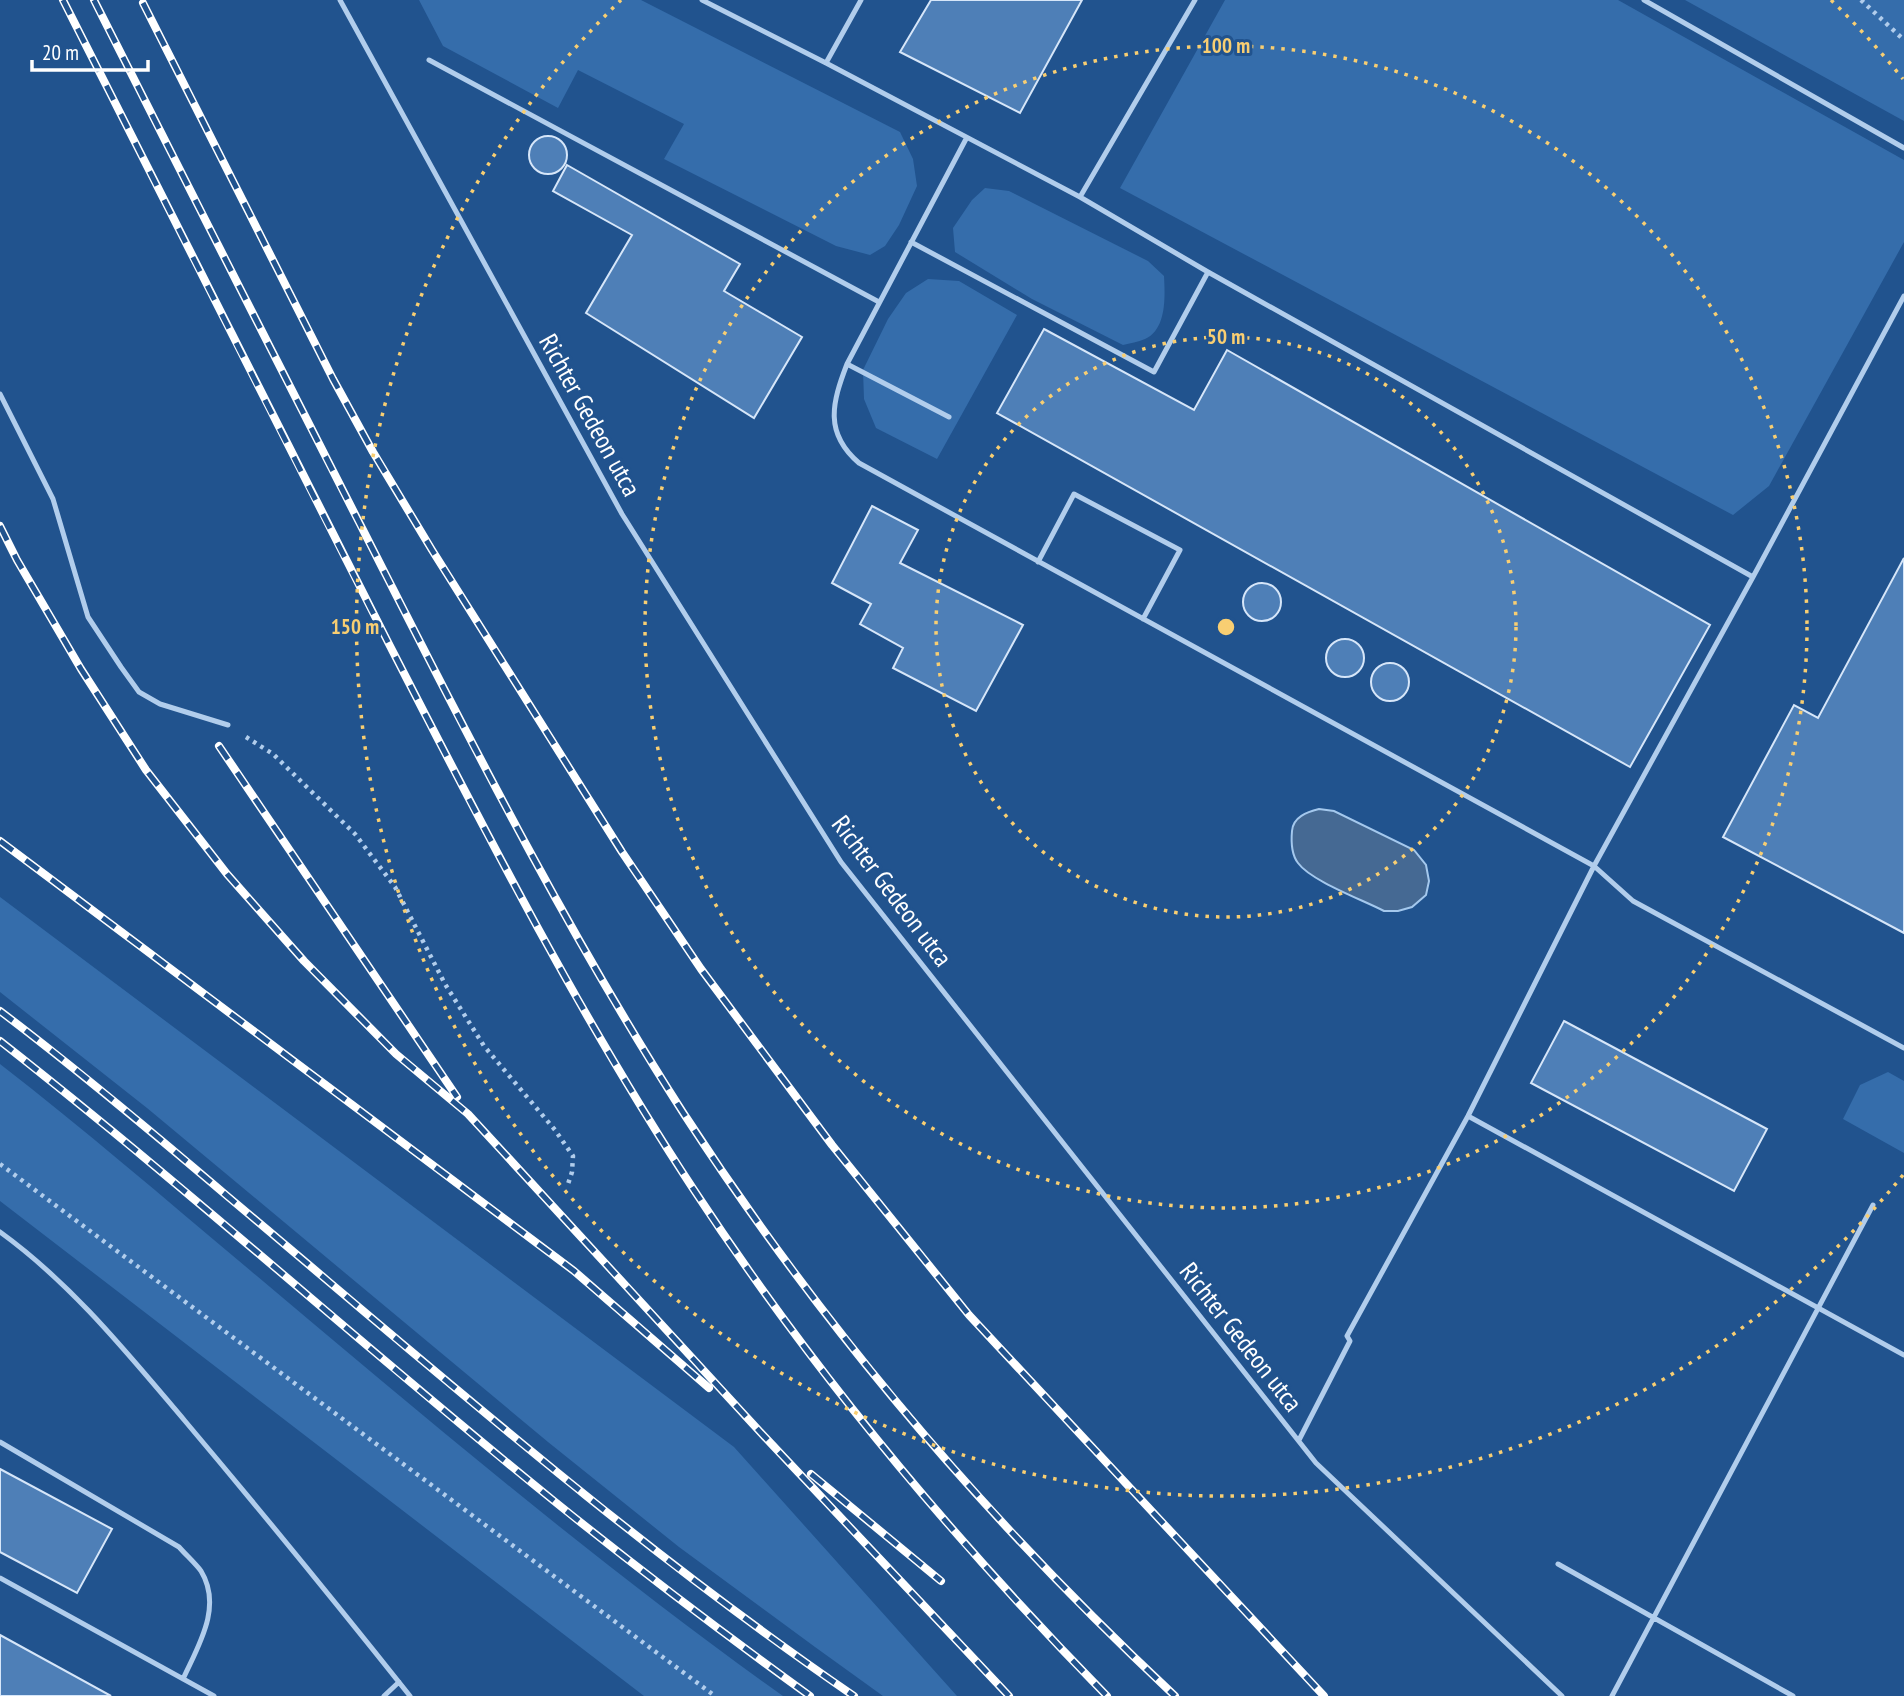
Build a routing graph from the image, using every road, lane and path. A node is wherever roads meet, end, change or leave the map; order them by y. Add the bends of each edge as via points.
1 (340, 0) edge
2 (702, 0) edge
3 (861, 0) edge
4 (1195, 0) edge
5 (1644, 0) edge
6 (1861, 0) edge
7 (1904, 40) edge
8 (429, 60) dead end
9 (826, 63) junction
10 (966, 139) junction
11 (1904, 148) edge
12 (1080, 197) junction
13 (911, 242) junction
14 (1208, 272) junction
15 (1904, 296) edge
16 (879, 302) junction
17 (847, 364) junction
18 (0, 394) edge
19 (949, 417) dead end
20 (1038, 562) junction
21 (1753, 577) junction
22 (1143, 619) junction
23 (228, 725) joint
24 (1594, 866) junction
25 (1904, 1048) edge
26 (1468, 1116) junction
27 (0, 1164) edge
28 (567, 1187) dead end
29 (1873, 1205) dead end
30 (0, 1232) edge
31 (1818, 1308) junction
32 (1904, 1355) edge
33 (1298, 1440) junction
34 (0, 1442) edge
35 (1558, 1564) dead end
36 (0, 1578) edge
37 (1654, 1617) junction
38 (183, 1679) junction
39 (399, 1682) junction
40 (214, 1696) edge
41 (384, 1696) edge
42 (410, 1696) edge
43 (715, 1696) edge
44 (1562, 1696) edge
45 (1612, 1696) edge
46 (1793, 1696) edge

1 - 33 lane, Richter Gedeon utca via 622,513 841,862
2 - 9 lane
3 - 9 lane
4 - 12 lane
5 - 11 lane
6 - 7 path
8 - 16 lane
9 - 10 lane
10 - 12 lane
10 - 13 lane
12 - 14 lane
13 - 14 lane via 1154,372
13 - 16 lane
14 - 21 lane
15 - 21 lane
16 - 17 lane
17 - 19 lane
17 - 20 lane via 834,412 844,450 859,463
18 - 23 lane via 53,499 88,617 121,667 139,692 160,704
20 - 22 lane
20 - 22 lane via 1074,494 1180,550
21 - 24 lane
22 - 24 lane
23 - 28 path via 273,754 306,785 355,834 395,887 445,984 484,1046 573,1156
24 - 25 lane via 1633,901
24 - 26 lane
26 - 31 lane
26 - 33 lane via 1347,1336 1350,1341
27 - 43 path
29 - 31 lane
30 - 39 lane via 99,1320
31 - 32 lane
31 - 37 lane
33 - 44 lane, Richter Gedeon utca via 1316,1463
34 - 38 lane via 179,1547 201,1571 210,1610
35 - 37 lane
36 - 38 lane
37 - 45 lane
37 - 46 lane
38 - 40 lane
39 - 41 lane
39 - 42 lane

